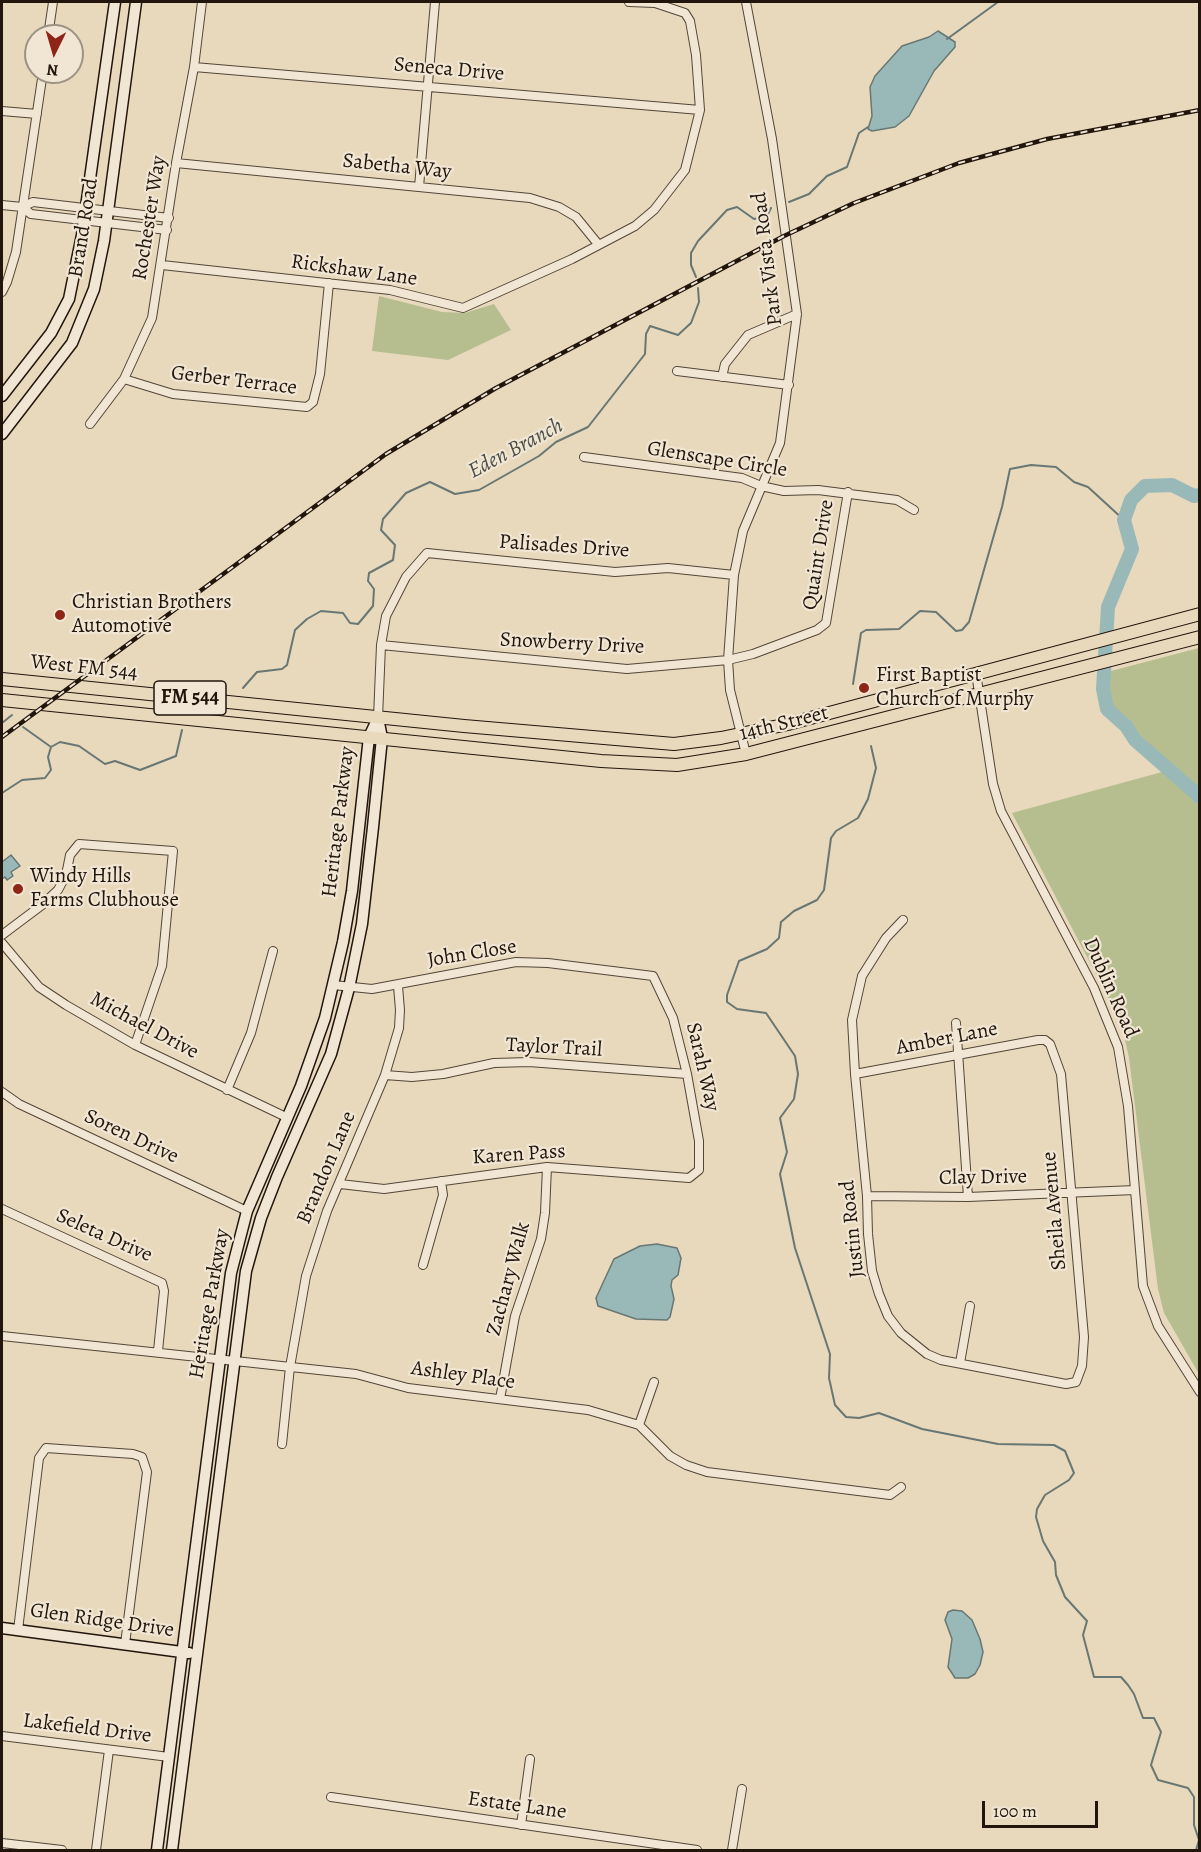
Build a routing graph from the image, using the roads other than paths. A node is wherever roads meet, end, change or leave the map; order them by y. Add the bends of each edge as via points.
1 (53, 2) edge
2 (115, 2) edge
3 (136, 2) edge
4 (201, 2) edge
5 (435, 2) edge
6 (629, 2) edge
7 (746, 2) edge
8 (50, 24) edge
9 (194, 67) junction
10 (41, 84) edge
11 (429, 87) junction
12 (700, 110) junction
13 (2, 111) edge
14 (37, 114) junction
15 (176, 163) junction
16 (419, 187) junction
17 (2, 205) edge
18 (22, 207) junction
19 (86, 213) junction
20 (107, 216) junction
21 (168, 218) junction
22 (167, 230) junction
23 (598, 244) junction
24 (162, 265) junction
25 (329, 284) junction
26 (2, 292) edge
27 (797, 314) junction
28 (677, 371) dead end
29 (722, 377) junction
30 (124, 379) junction
31 (789, 385) junction
32 (2, 396) edge
33 (90, 424) dead end
34 (2, 434) edge
35 (584, 458) dead end
36 (760, 486) junction
37 (848, 492) junction
38 (914, 510) dead end
39 (734, 575) junction
40 (1200, 614) edge
41 (826, 623) joint
42 (1200, 637) edge
43 (381, 645) junction
44 (728, 660) junction
45 (976, 673) junction
46 (2, 679) edge
47 (979, 694) junction
48 (2, 700) edge
49 (378, 718) junction
50 (740, 734) junction
51 (369, 737) junction
52 (382, 738) junction
53 (746, 754) junction
54 (352, 891) junction
55 (365, 893) junction
56 (903, 920) dead end
57 (2, 935) edge
58 (2, 944) edge
59 (273, 951) dead end
60 (653, 976) joint
61 (333, 985) junction
62 (398, 986) junction
63 (349, 988) junction
64 (956, 1023) dead end
65 (1045, 1040) joint
66 (135, 1045) junction
67 (958, 1055) junction
68 (687, 1074) junction
69 (855, 1074) junction
70 (385, 1075) junction
71 (227, 1090) junction
72 (2, 1092) edge
73 (286, 1117) junction
74 (547, 1167) junction
75 (699, 1170) joint
76 (441, 1181) junction
77 (340, 1184) junction
78 (1134, 1190) junction
79 (1071, 1194) junction
80 (867, 1196) junction
81 (968, 1197) junction
82 (2, 1209) edge
83 (247, 1211) junction
84 (423, 1266) dead end
85 (970, 1306) dead end
86 (2, 1336) edge
87 (158, 1351) junction
88 (219, 1359) junction
89 (232, 1360) junction
90 (960, 1363) junction
91 (290, 1367) junction
92 (654, 1382) dead end
93 (1076, 1382) joint
94 (1200, 1392) edge
95 (500, 1399) junction
96 (639, 1425) junction
97 (282, 1444) dead end
98 (901, 1487) dead end
99 (2, 1628) edge
100 (18, 1630) junction
101 (125, 1644) junction
102 (182, 1652) junction
103 (197, 1654) junction
104 (2, 1736) edge
105 (110, 1750) junction
106 (169, 1757) junction
107 (530, 1759) dead end
108 (742, 1788) dead end
109 (331, 1797) dead end
110 (521, 1826) junction
111 (2, 1843) edge
112 (62, 1851) edge
113 (96, 1851) edge
114 (157, 1851) edge
115 (172, 1851) edge
116 (697, 1851) edge
117 (732, 1851) edge

1 - 8 street
2 - 19 main road, Brand Road
3 - 20 main road, Brand Road
4 - 9 street, Rochester Way
5 - 11 street
6 - 12 street, Rickshaw Lane via 655,3 685,13 696,56
7 - 27 street, Park Vista Road via 772,139
9 - 11 street, Seneca Drive
9 - 15 street, Rochester Way
10 - 14 street
11 - 12 street, Seneca Drive
11 - 16 street
12 - 23 street, Rickshaw Lane via 685,170 654,210 635,226
13 - 14 street
14 - 18 street
15 - 16 street, Sabetha Way
15 - 21 street, Rochester Way
16 - 23 street, Sabetha Way via 530,198 559,207 576,217
17 - 18 street
18 - 19 street via 33,201
18 - 26 street via 16,252
19 - 20 street
19 - 32 main road, Brand Road via 69,299 51,333
20 - 21 street
20 - 22 street
20 - 34 main road, Brand Road via 94,289 72,344
21 - 22 street, Rochester Way
22 - 24 street, Rochester Way
23 - 25 street, Rickshaw Lane via 463,308 390,290
24 - 25 street, Rickshaw Lane
24 - 30 street, Rochester Way via 152,318
25 - 30 street, Gerber Terrace via 320,374 313,402 307,408 173,394
27 - 29 street via 748,335 725,364
27 - 31 street, Park Vista Road
28 - 29 street
29 - 31 street
30 - 33 street, Rochester Way
31 - 36 street, Park Vista Road via 780,443
35 - 36 street, Glenscape Circle via 742,478
36 - 37 street, Glenscape Circle via 784,491
36 - 39 street, Park Vista Road via 743,531
37 - 38 street, Glenscape Circle via 897,500
37 - 41 street, Quaint Drive
39 - 43 street, Palisades Drive via 668,568 615,572 427,553 406,577 386,616
39 - 44 street, Park Vista Road
40 - 45 main road, 14th Street
41 - 44 street, Snowberry Drive via 817,630
42 - 47 main road, 14th Street
43 - 44 street, Snowberry Drive via 627,669
43 - 49 street
44 - 50 street, Park Vista Road via 731,700
45 - 47 street, Dublin Road
45 - 50 main road, 14th Street
46 - 49 main road, West FM 544 / FM 544
47 - 53 main road, 14th Street
47 - 78 street, Dublin Road via 1001,811 1094,988 1118,1047
48 - 51 main road, West FM 544 / FM 544
49 - 50 main road, 14th Street via 674,744
49 - 51 main road, Heritage Parkway
49 - 52 main road, Heritage Parkway
50 - 53 street, Park Vista Road
51 - 52 main road, 14th Street
51 - 54 main road, Heritage Parkway
52 - 53 main road, 14th Street via 651,765
52 - 55 main road, Heritage Parkway
54 - 55 main road
54 - 61 main road, Heritage Parkway
55 - 63 main road, Heritage Parkway
56 - 69 street, Justin Road via 886,938 862,976 856,995 852,1020
57 - 66 street via 58,890 70,855 79,844 173,851 162,966
58 - 66 street, Michael Drive via 39,987
59 - 71 street via 251,1033
60 - 62 street, John Close via 516,962
60 - 68 street, Sarah Way via 673,1018
61 - 63 street, John Close
61 - 73 main road, Heritage Parkway via 315,1047
62 - 63 street, John Close
62 - 70 street, Brandon Lane via 399,1028
63 - 89 main road, Heritage Parkway via 320,1083 261,1218 246,1271
64 - 67 street
65 - 67 street, Amber Lane
65 - 79 street, Sheila Avenue via 1061,1074
66 - 71 street, Michael Drive
67 - 69 street, Amber Lane
67 - 81 street
68 - 70 street, Taylor Trail via 529,1062 494,1063 412,1077
68 - 75 street, Sarah Way via 699,1141
69 - 80 street, Justin Road
70 - 77 street, Brandon Lane
71 - 73 street, Michael Drive
72 - 83 street, Soren Drive via 19,1104
73 - 83 main road, Heritage Parkway
74 - 75 street, Karen Pass via 689,1178
74 - 76 street, Karen Pass
74 - 95 street, Zachary Walk via 541,1239 514,1316
76 - 77 street, Karen Pass via 384,1189
76 - 84 street via 443,1195
77 - 91 street, Brandon Lane via 317,1236 306,1276
78 - 79 street, Clay Drive
78 - 94 street, Dublin Road via 1139,1264 1148,1306 1171,1350
79 - 81 street, Clay Drive
79 - 93 street, Sheila Avenue via 1084,1337 1082,1366
80 - 81 street, Clay Drive
80 - 90 street, Justin Road via 872,1271 888,1316 901,1333 927,1354
82 - 87 street, Seleta Drive via 162,1283
83 - 88 main road, Heritage Parkway via 231,1273
85 - 90 street
86 - 87 street, Ashley Place
87 - 88 street, Ashley Place
88 - 89 street, Ashley Place
88 - 102 main road, Heritage Parkway
89 - 91 street, Ashley Place
89 - 103 main road, Heritage Parkway
90 - 93 street, Justin Road via 1066,1384
91 - 95 street, Ashley Place via 356,1374 408,1388
91 - 97 street, Brandon Lane
92 - 96 street
95 - 96 street, Ashley Place via 588,1410
96 - 98 street, Ashley Place via 670,1456 707,1472 890,1495
99 - 100 main road, Glen Ridge Drive
100 - 101 main road, Glen Ridge Drive
100 - 101 street via 39,1458 46,1448 133,1454 142,1457 147,1472
101 - 102 main road, Glen Ridge Drive
102 - 103 main road, Glen Ridge Drive
102 - 106 main road, Heritage Parkway
103 - 115 main road, Heritage Parkway
104 - 105 street, Lakefield Drive
105 - 106 street, Lakefield Drive
105 - 113 street
106 - 114 main road, Heritage Parkway
107 - 110 street
108 - 117 street
109 - 110 street, Estate Lane
110 - 116 street, Estate Lane
111 - 112 street

